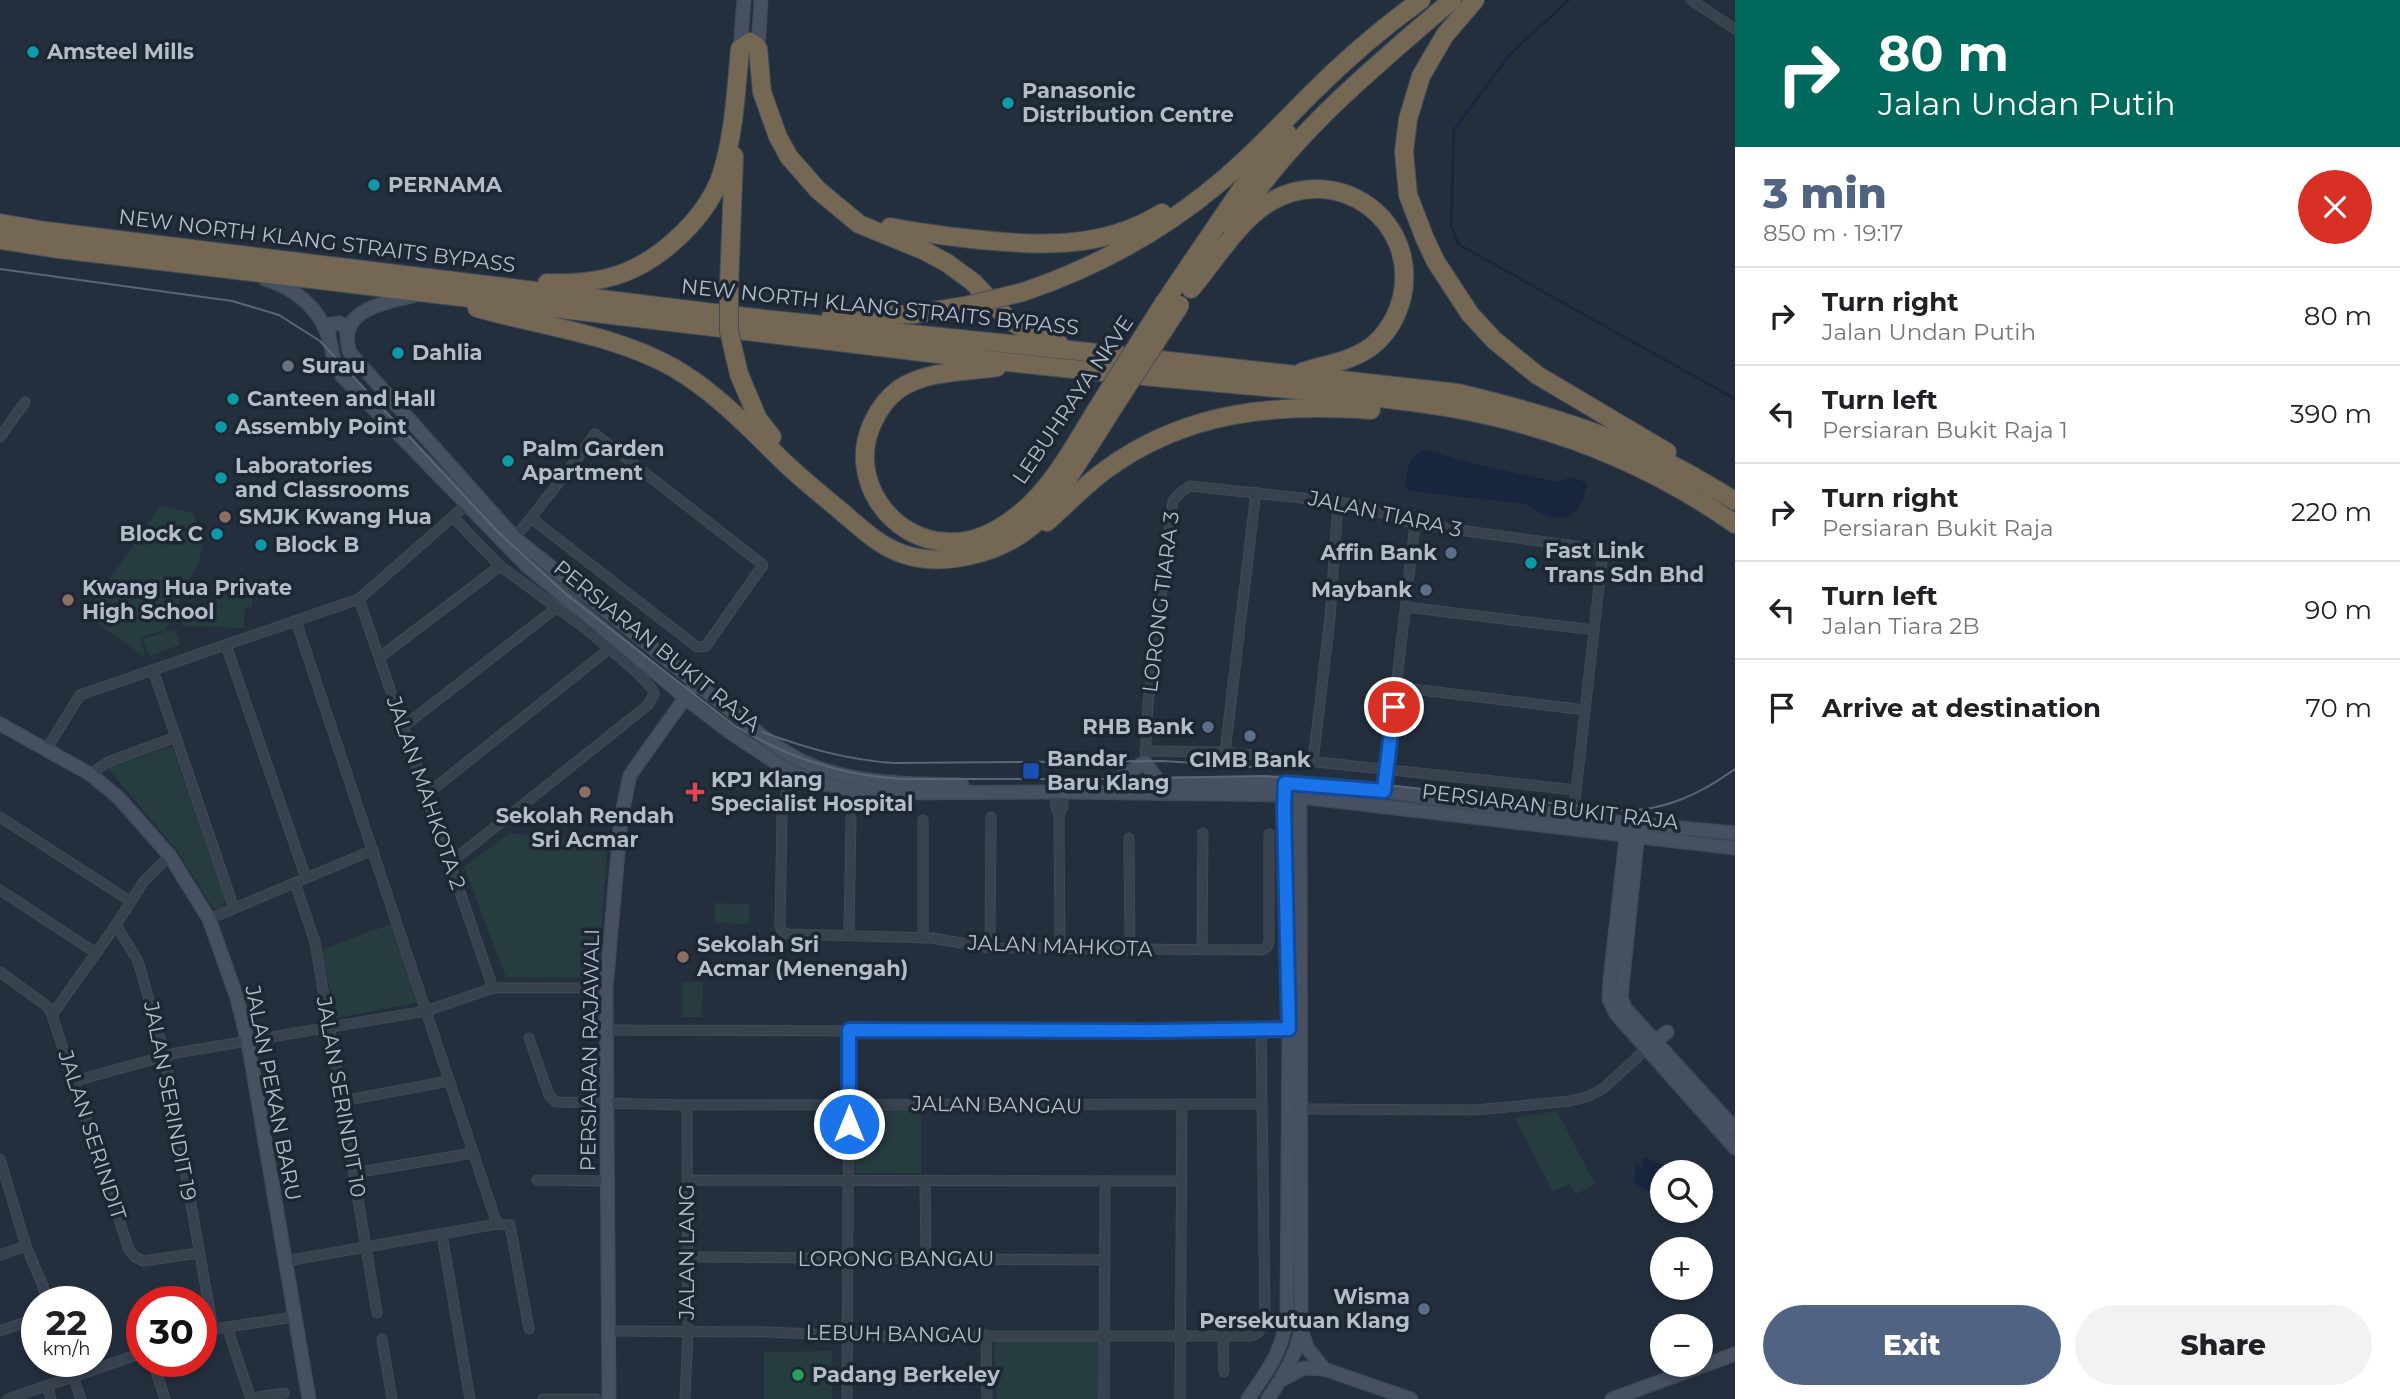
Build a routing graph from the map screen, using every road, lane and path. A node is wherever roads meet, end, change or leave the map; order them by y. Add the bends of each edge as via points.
1 (744, 0) edge
2 (761, 0) edge
3 (1421, 0) edge
4 (1431, 0) edge
5 (1452, 0) edge
6 (1475, 0) edge
7 (1692, 0) edge
8 (1735, 29) edge
9 (749, 49) junction
10 (1289, 116) junction
11 (733, 117) junction
12 (846, 215) junction
13 (0, 228) edge
14 (186, 264) junction
15 (467, 283) junction
16 (1191, 289) junction
17 (423, 293) junction
18 (1172, 304) junction
19 (807, 323) junction
20 (328, 336) junction
21 (347, 338) junction
22 (1079, 351) junction
23 (1018, 364) junction
24 (1296, 374) junction
25 (25, 402) dead end
26 (1107, 406) junction
27 (1511, 422) junction
28 (0, 437) edge
29 (806, 482) junction
30 (1256, 492) junction
31 (1735, 492) edge
32 (1735, 501) edge
33 (1338, 502) junction
34 (466, 505) junction
35 (453, 517) junction
36 (531, 518) junction
37 (1415, 524) junction
38 (1735, 524) edge
39 (515, 538) junction
40 (932, 561) junction
41 (500, 566) junction
42 (359, 599) junction
43 (1406, 607) junction
44 (556, 608) junction
45 (296, 621) junction
46 (1594, 629) junction
47 (226, 645) junction
48 (609, 649) junction
49 (380, 657) junction
50 (153, 670) junction
51 (696, 682) junction
52 (1396, 687) junction
53 (685, 697) junction
54 (1585, 710) junction
55 (0, 724) edge
56 (403, 727) junction
57 (176, 737) junction
58 (46, 750) junction
59 (1225, 752) junction
60 (1145, 756) junction
61 (1313, 762) junction
62 (1387, 770) junction
63 (791, 772) junction
64 (90, 774) junction
65 (1160, 783) junction
66 (1109, 785) junction
67 (1285, 789) junction
68 (1576, 790) junction
69 (1301, 791) junction
70 (1384, 791) junction
71 (1059, 792) junction
72 (426, 794) junction
73 (0, 817) edge
74 (991, 817) dead end
75 (1573, 817) junction
76 (851, 818) dead end
77 (923, 820) dead end
78 (1633, 830) junction
79 (1203, 833) dead end
80 (1735, 833) edge
81 (1269, 834) dead end
82 (1129, 838) dead end
83 (1735, 848) edge
84 (373, 850) junction
85 (170, 856) junction
86 (450, 863) junction
87 (306, 878) junction
88 (295, 883) junction
89 (0, 890) edge
90 (130, 901) junction
91 (234, 908) junction
92 (209, 919) junction
93 (116, 925) junction
94 (849, 935) junction
95 (923, 938) junction
96 (990, 948) junction
97 (1202, 948) junction
98 (1060, 950) junction
99 (1130, 951) junction
100 (96, 953) junction
101 (0, 972) edge
102 (493, 988) junction
103 (606, 988) junction
104 (426, 1011) junction
105 (52, 1015) junction
106 (329, 1028) junction
107 (1261, 1029) junction
108 (1289, 1029) junction
109 (606, 1030) junction
110 (849, 1030) junction
111 (1667, 1032) dead end
112 (529, 1038) dead end
113 (248, 1042) junction
114 (1651, 1045) junction
115 (165, 1056) junction
116 (449, 1080) junction
117 (75, 1081) junction
118 (342, 1101) junction
119 (607, 1104) junction
120 (1261, 1104) junction
121 (687, 1105) junction
122 (849, 1105) junction
123 (1182, 1105) junction
124 (1287, 1109) junction
125 (1302, 1109) junction
126 (1735, 1129) edge
127 (1735, 1148) edge
128 (473, 1153) junction
129 (0, 1159) edge
130 (354, 1173) junction
131 (2, 1175) edge
132 (537, 1180) dead end
133 (687, 1180) junction
134 (849, 1180) junction
135 (925, 1180) junction
136 (607, 1181) junction
137 (1105, 1181) junction
138 (1182, 1181) junction
139 (497, 1224) junction
140 (442, 1234) junction
141 (26, 1246) junction
142 (366, 1247) junction
143 (199, 1253) junction
144 (0, 1255) edge
145 (687, 1257) junction
146 (848, 1258) junction
147 (926, 1259) junction
148 (1105, 1260) junction
149 (286, 1261) junction
150 (43, 1286) edge
151 (205, 1286) edge
152 (377, 1312) dead end
153 (295, 1317) junction
154 (21, 1324) edge
155 (1301, 1326) junction
156 (228, 1327) junction
157 (217, 1328) edge
158 (529, 1329) dead end
159 (0, 1331) edge
160 (608, 1331) junction
161 (688, 1332) junction
162 (848, 1335) junction
163 (986, 1335) junction
164 (1104, 1335) junction
165 (1180, 1337) junction
166 (1223, 1337) junction
167 (382, 1339) dead end
168 (1735, 1354) edge
169 (126, 1359) edge
170 (1735, 1360) edge
171 (1713, 1363) edge
172 (1713, 1365) edge
173 (1324, 1370) junction
174 (1224, 1372) dead end
175 (158, 1377) edge
176 (1674, 1377) edge
177 (72, 1378) junction
178 (1280, 1381) junction
179 (608, 1385) junction
180 (47, 1386) junction
181 (284, 1393) dead end
182 (587, 1398) edge
183 (8, 1399) edge
184 (51, 1399) edge
185 (81, 1399) edge
186 (165, 1399) edge
187 (251, 1399) edge
188 (309, 1399) edge
189 (392, 1399) edge
190 (470, 1399) edge
191 (543, 1399) edge
192 (596, 1399) edge
193 (608, 1399) edge
194 (685, 1399) edge
195 (846, 1399) edge
196 (986, 1399) edge
197 (1104, 1399) edge
198 (1180, 1399) edge
199 (1248, 1399) edge
200 (1268, 1399) edge
201 (1410, 1399) edge
202 (1612, 1399) edge

1 - 9 street
2 - 9 street
3 - 10 highway
4 - 18 highway via 1328,90 1275,146 1242,188
5 - 16 highway via 1328,108 1289,149
6 - 31 highway via 1421,76 1408,119 1404,152 1408,195 1431,251 1470,314 1523,365
7 - 8 street
9 - 11 highway
9 - 12 highway via 778,137 802,174
10 - 12 highway via 1194,193 1157,216 1088,242 992,241 909,231
10 - 19 highway, bridge via 1235,169 1177,215 1092,264 1023,292 965,306 914,314 831,316
11 - 15 highway via 726,158 712,197 688,228 656,255 628,271 570,284
11 - 29 highway, bridge via 729,331 738,374 758,419
12 - 22 highway via 947,263 1024,330
13 - 14 highway
13 - 15 highway, NEW NORTH KLANG STRAITS BYPASS
14 - 17 highway
14 - 20 street, PERSIARAN BUKIT RAJA via 285,285 318,316
15 - 19 highway, NEW NORTH KLANG STRAITS BYPASS
16 - 18 highway
16 - 24 highway via 1269,202 1304,191 1335,191 1374,210 1391,229 1403,258 1403,291 1396,316 1381,338 1364,351 1343,362
17 - 21 street via 372,306 351,324
17 - 23 highway
17 - 29 highway via 589,334 644,353 721,402
18 - 26 highway, bridge
19 - 22 highway, NEW NORTH KLANG STRAITS BYPASS
20 - 21 street via 331,324 340,323
20 - 34 street, PERSIARAN BUKIT RAJA via 341,375
21 - 39 street, PERSIARAN BUKIT RAJA via 354,359
22 - 24 highway, NEW NORTH KLANG STRAITS BYPASS
23 - 26 highway, LEBUHRAYA NKVE via 936,374 904,386 883,406 871,425 864,466 874,496 893,520 931,541 969,540 998,529 1034,500
23 - 27 highway via 1305,391 1449,408
24 - 32 highway, NEW NORTH KLANG STRAITS BYPASS via 1458,393 1515,406 1645,452
25 - 28 street
26 - 40 highway via 1052,503 1032,526 989,550
27 - 38 highway via 1653,473
27 - 40 highway via 1306,406 1267,408 1200,422 1144,445 1103,472 1026,540 1003,552 966,562
29 - 40 highway via 878,542
30 - 33 street, JALAN TIARA 3
30 - 59 street
30 - 60 street, LORONG TIARA 3 via 1190,486 1173,501
33 - 37 street, JALAN TIARA 3
33 - 61 street
34 - 35 street
34 - 53 street, PERSIARAN BUKIT RAJA via 527,565
35 - 41 street
35 - 42 street
36 - 36 street via 595,434 763,565 706,646 697,647
36 - 39 street
37 - 43 street
37 - 46 street, JALAN TIARA 3 via 1597,550 1602,560
39 - 51 street, PERSIARAN BUKIT RAJA
41 - 44 street
41 - 49 street
42 - 45 street
42 - 49 street, JALAN MAHKOTA 2
43 - 46 street
43 - 52 street
44 - 48 street
44 - 56 street
45 - 47 street
45 - 84 street
46 - 54 street
47 - 50 street
47 - 87 street
48 - 72 street
48 - 86 street via 652,689 648,705
49 - 56 street, JALAN MAHKOTA 2
50 - 57 street
50 - 58 street via 80,695
51 - 53 street, PERSIARAN RAJAWALI
51 - 66 street, PERSIARAN BUKIT RAJA via 766,739 830,772 940,784
52 - 54 street
52 - 62 street
53 - 63 street, PERSIARAN BUKIT RAJA
53 - 103 street, PERSIARAN RAJAWALI via 630,775 621,818
54 - 68 street
55 - 58 street, JALAN PEKAN BARU
56 - 72 street, JALAN MAHKOTA 2
57 - 64 street via 108,762
57 - 91 street
58 - 64 street, JALAN PEKAN BARU
59 - 60 street
59 - 61 street
60 - 65 street
60 - 66 street
61 - 62 street
62 - 68 street
62 - 70 street
63 - 71 street, PERSIARAN BUKIT RAJA via 849,790 889,793
63 - 94 street, JALAN MAHKOTA via 782,815 780,926 787,934
64 - 85 street, JALAN PEKAN BARU via 119,798
65 - 66 street, PERSIARAN BUKIT RAJA
65 - 67 street, PERSIARAN BUKIT RAJA
67 - 69 street, PERSIARAN BUKIT RAJA
67 - 71 street, PERSIARAN BUKIT RAJA
67 - 108 street
68 - 75 street
69 - 70 street, PERSIARAN BUKIT RAJA
69 - 78 street, PERSIARAN BUKIT RAJA
69 - 125 street
70 - 75 street, PERSIARAN BUKIT RAJA
71 - 98 street via 1063,807 1059,814
72 - 86 street, JALAN MAHKOTA 2
73 - 90 street
74 - 96 street
75 - 78 street, PERSIARAN BUKIT RAJA
76 - 94 street
77 - 95 street
78 - 80 street, PERSIARAN BUKIT RAJA
78 - 83 street, PERSIARAN BUKIT RAJA
78 - 114 street via 1621,997
79 - 97 street
81 - 97 street, JALAN MAHKOTA via 1267,947
82 - 99 street
84 - 87 street
84 - 104 street
85 - 90 street
85 - 92 street, JALAN PEKAN BARU
86 - 102 street, JALAN MAHKOTA 2
87 - 88 street
88 - 91 street
88 - 106 street, JALAN SERINDIT 10 via 315,942
89 - 100 street
90 - 93 street
91 - 92 street
92 - 113 street, JALAN PEKAN BARU
93 - 100 street
93 - 115 street, JALAN SERINDIT 19 via 138,961
94 - 95 street, JALAN MAHKOTA
95 - 96 street, JALAN MAHKOTA
96 - 98 street, JALAN MAHKOTA
97 - 99 street, JALAN MAHKOTA
98 - 99 street, JALAN MAHKOTA
100 - 105 street
101 - 105 street, JALAN SERINDIT via 47,1006
102 - 103 street
102 - 104 street
103 - 109 street, PERSIARAN RAJAWALI
104 - 106 street
104 - 116 street
105 - 117 street, JALAN SERINDIT
106 - 113 street
106 - 118 street, JALAN SERINDIT 10
107 - 108 street
107 - 110 street
107 - 120 street
108 - 124 street
109 - 110 street
109 - 119 street, PERSIARAN RAJAWALI
110 - 122 street
111 - 114 street
112 - 119 street, JALAN BANGAU via 548,1095 556,1101
113 - 115 street
113 - 149 street, JALAN PEKAN BARU
114 - 125 street via 1604,1088 1570,1101 1475,1110
114 - 126 street
114 - 127 street
115 - 117 street
115 - 143 street, JALAN SERINDIT 19
116 - 118 street
116 - 128 street
117 - 143 street, JALAN SERINDIT via 128,1250 143,1261
118 - 130 street, JALAN SERINDIT 10
119 - 121 street, JALAN BANGAU
119 - 136 street, PERSIARAN RAJAWALI
120 - 123 street, JALAN BANGAU
120 - 166 street, LEBUH BANGAU via 1265,1319 1259,1332 1251,1336
121 - 122 street, JALAN BANGAU
121 - 133 street, JALAN LANG
122 - 123 street, JALAN BANGAU
122 - 134 street
123 - 138 street
124 - 125 street
124 - 199 street via 1285,1335 1277,1356
125 - 155 street
128 - 130 street
128 - 139 street
129 - 131 street
130 - 142 street, JALAN SERINDIT 10
131 - 141 street
132 - 136 street
133 - 134 street
133 - 145 street, JALAN LANG
134 - 135 street
134 - 146 street
135 - 137 street
135 - 147 street
136 - 160 street, PERSIARAN RAJAWALI
137 - 138 street
137 - 148 street
138 - 165 street
139 - 140 street
139 - 158 street via 510,1225
140 - 142 street
140 - 190 street
141 - 144 street
141 - 150 street
142 - 149 street
142 - 152 street, JALAN SERINDIT 10
143 - 151 street, JALAN SERINDIT 19
145 - 146 street, LORONG BANGAU
145 - 161 street, JALAN LANG
146 - 147 street, LORONG BANGAU
146 - 162 street
147 - 148 street, LORONG BANGAU
148 - 164 street
149 - 153 street, JALAN PEKAN BARU
153 - 156 street
153 - 188 street, JALAN PEKAN BARU
154 - 159 street
155 - 173 street via 1308,1349
155 - 178 street via 1297,1348
156 - 157 street
156 - 187 street
160 - 161 street, LEBUH BANGAU
160 - 179 street, PERSIARAN RAJAWALI
161 - 162 street, LEBUH BANGAU
161 - 194 street, JALAN LANG
162 - 163 street, LEBUH BANGAU
162 - 195 street
163 - 164 street, LEBUH BANGAU
163 - 196 street
164 - 165 street, LEBUH BANGAU
164 - 197 street
165 - 166 street, LEBUH BANGAU
165 - 198 street
166 - 174 street
167 - 189 street
168 - 171 street
169 - 177 street
170 - 172 street
173 - 178 street via 1304,1368
173 - 201 street
175 - 186 street
176 - 202 street
177 - 180 street
177 - 185 street
178 - 200 street
179 - 182 street via 604,1392
179 - 193 street, PERSIARAN RAJAWALI
180 - 183 street
180 - 184 street
181 - 187 street
182 - 191 street
182 - 192 street

